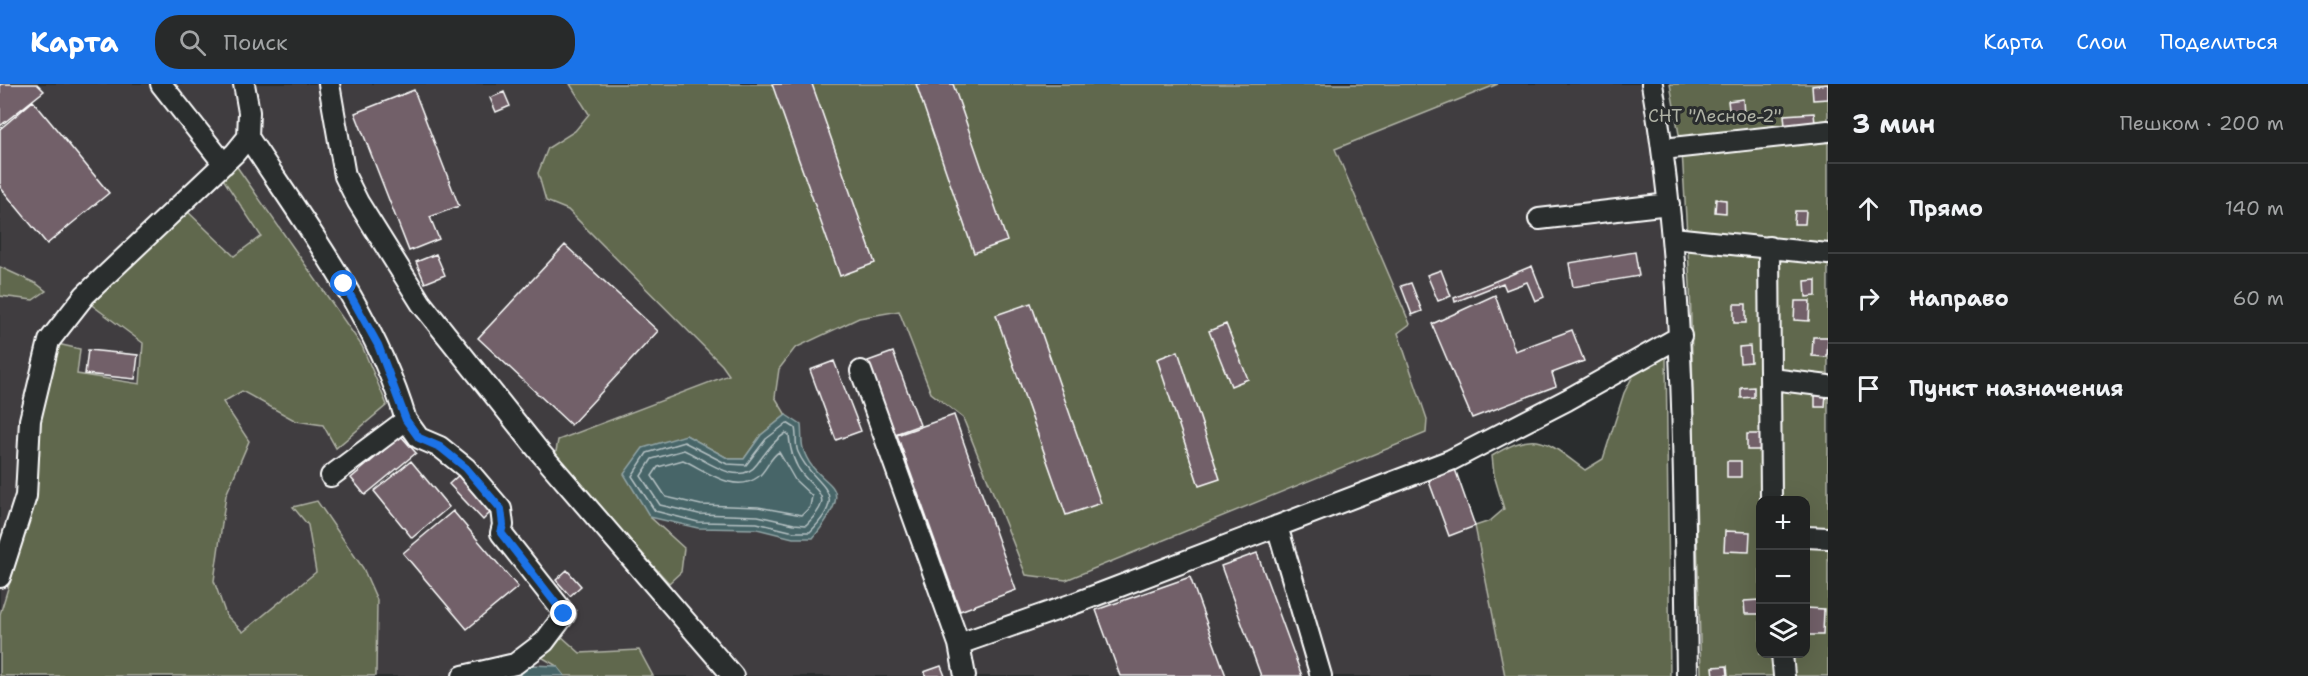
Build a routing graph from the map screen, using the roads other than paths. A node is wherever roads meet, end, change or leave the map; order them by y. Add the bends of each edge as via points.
1 (161, 84) edge
2 (244, 84) edge
3 (329, 84) edge
4 (1652, 84) edge
5 (1828, 130) edge
6 (248, 137) junction
7 (1663, 149) junction
8 (224, 164) junction
9 (1669, 204) junction
10 (1539, 219) dead end
11 (1673, 238) junction
12 (1769, 247) junction
13 (1828, 254) edge
14 (1681, 336) junction
15 (861, 371) dead end
16 (1772, 379) junction
17 (1828, 386) edge
18 (406, 420) junction
19 (331, 476) dead end
20 (1771, 496) edge
21 (1277, 526) junction
22 (1810, 537) edge
23 (1828, 538) edge
24 (0, 577) edge
25 (959, 644) junction
26 (1782, 658) edge
27 (463, 676) edge
28 (732, 676) edge
29 (964, 676) edge
30 (1321, 676) edge
31 (1687, 676) edge
32 (1784, 676) edge

1 - 8 street
2 - 6 street
3 - 28 street via 345,176 421,303 538,450
4 - 7 street
5 - 7 street
6 - 8 street
6 - 18 street via 344,284 378,345
7 - 9 street
8 - 24 street via 85,295 49,341 30,420 26,496
9 - 10 street
9 - 11 street
11 - 12 street
11 - 14 street
12 - 13 street
12 - 16 street
14 - 21 street via 1451,460
14 - 31 street
15 - 25 street
16 - 17 street
16 - 20 street
18 - 19 street
18 - 27 street via 419,438 440,447 466,468 501,509 501,533 564,614 544,642 515,664
21 - 25 street
21 - 30 street
22 - 23 street
25 - 29 street
26 - 32 street

